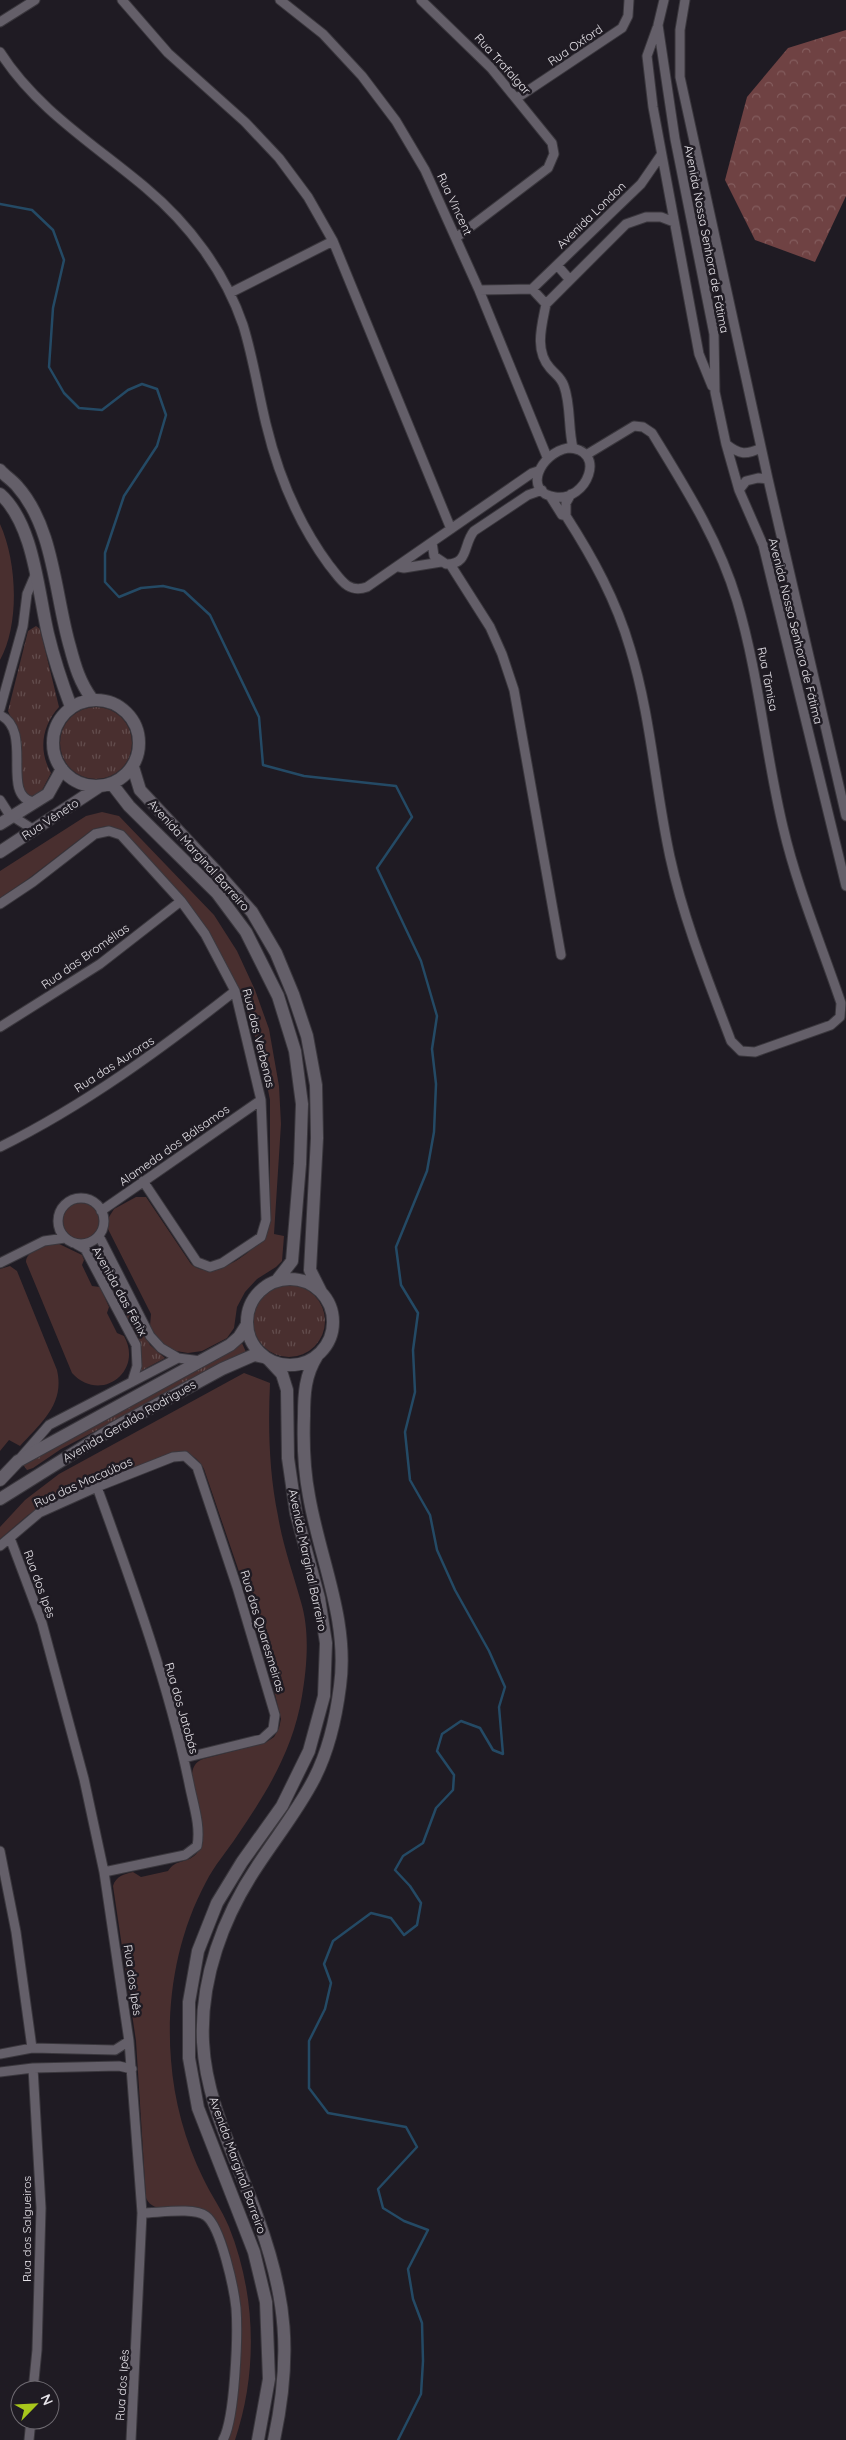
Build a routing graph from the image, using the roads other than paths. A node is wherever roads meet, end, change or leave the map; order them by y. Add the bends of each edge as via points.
1 (35, 0) edge
2 (122, 0) edge
3 (280, 0) edge
4 (629, 0) edge
5 (664, 0) edge
6 (685, 0) edge
7 (426, 1) edge
8 (0, 22) edge
9 (658, 25) junction
10 (0, 52) edge
11 (517, 98) junction
12 (661, 155) junction
13 (674, 222) junction
14 (597, 227) junction
15 (457, 237) junction
16 (610, 240) junction
17 (333, 242) junction
18 (557, 265) junction
19 (570, 280) junction
20 (532, 289) junction
21 (479, 290) junction
22 (230, 293) junction
23 (546, 304) junction
24 (715, 392) junction
25 (726, 444) junction
26 (573, 448) junction
27 (761, 448) junction
28 (586, 455) junction
29 (547, 457) junction
30 (0, 470) edge
31 (538, 472) junction
32 (768, 479) junction
33 (740, 490) junction
34 (546, 493) junction
35 (0, 494) edge
36 (571, 494) junction
37 (566, 516) junction
38 (450, 529) junction
39 (432, 542) junction
40 (446, 563) junction
41 (399, 567) junction
42 (36, 573) junction
43 (92, 699) junction
44 (71, 707) junction
45 (0, 709) edge
46 (0, 715) edge
47 (133, 767) junction
48 (62, 769) junction
49 (106, 785) junction
50 (0, 800) edge
51 (34, 802) junction
52 (12, 816) junction
53 (846, 816) edge
54 (0, 824) edge
55 (34, 830) junction
56 (0, 852) edge
57 (846, 886) edge
58 (181, 901) junction
59 (0, 904) edge
60 (561, 956) dead end
61 (235, 992) junction
62 (0, 1027) edge
63 (262, 1100) junction
64 (0, 1147) edge
65 (143, 1181) junction
66 (101, 1211) junction
67 (57, 1222) junction
68 (99, 1236) junction
69 (65, 1238) junction
70 (44, 1241) junction
71 (76, 1244) junction
72 (0, 1263) edge
73 (118, 1274) junction
74 (278, 1279) junction
75 (103, 1281) junction
76 (321, 1292) junction
77 (133, 1303) junction
78 (120, 1310) junction
79 (246, 1326) junction
80 (317, 1356) junction
81 (178, 1358) junction
82 (266, 1358) junction
83 (202, 1361) junction
84 (132, 1382) junction
85 (185, 1456) joint
86 (18, 1462) junction
87 (33, 1477) junction
88 (0, 1480) edge
89 (97, 1487) junction
90 (0, 1499) edge
91 (10, 1538) junction
92 (0, 1546) edge
93 (184, 1758) junction
94 (0, 1851) edge
95 (104, 1872) junction
96 (129, 2041) junction
97 (32, 2048) junction
98 (0, 2054) edge
99 (33, 2068) junction
100 (132, 2069) junction
101 (0, 2072) edge
102 (142, 2213) junction
103 (34, 2380) edge
104 (131, 2440) edge
105 (223, 2440) edge
106 (258, 2440) edge
107 (274, 2440) edge

1 - 8 street
2 - 17 street via 168,53 245,122 278,158 308,197
3 - 15 street, Rua Vincent via 323,34 362,76 396,121 425,170
4 - 11 street, Rua Oxford via 628,16 622,28
5 - 9 street, Avenida Nossa Senhora de Fátima
6 - 27 street, Avenida Nossa Senhora de Fátima via 680,30 680,77
7 - 11 street, Rua Trafalgar
9 - 12 street via 648,56 652,107
9 - 24 street, Avenida Nossa Senhora de Fátima via 675,140 714,334
10 - 22 street via 21,82 42,104 174,215 199,244
11 - 15 street, Rua Trafalgar via 552,143 554,154 548,168
12 - 13 street
12 - 14 street, Avenida London via 641,184
13 - 16 street via 646,217 633,220
13 - 24 street via 699,354
14 - 16 street via 601,236
14 - 18 street, Avenida London
15 - 21 street, Rua Vincent
16 - 19 street
17 - 22 street
17 - 38 street
18 - 19 street
18 - 20 street, Avenida London
19 - 23 street
20 - 21 street
20 - 23 street
21 - 29 street, Rua Vincent
22 - 41 street via 250,350 276,459 296,510 314,542 345,585 352,589 367,587
23 - 26 street via 540,347 544,359 560,376 565,388
24 - 25 street, Avenida Nossa Senhora de Fátima
25 - 27 street via 746,455
25 - 33 street, Avenida Nossa Senhora de Fátima
26 - 28 street
26 - 29 street via 557,450
27 - 32 street, Avenida Nossa Senhora de Fátima
28 - 36 street via 590,463 588,479
28 - 37 street, Rua Tâmisa via 634,426 652,433 702,514 718,549 747,636 794,870 841,1002 840,1017 830,1025 755,1052 741,1051 731,1041 688,926 676,882 641,690 630,649 599,570
29 - 31 street
30 - 43 street via 17,486 40,527 50,555 64,629 77,673
31 - 34 street via 538,482
31 - 38 street
32 - 33 street via 746,481
32 - 53 street, Avenida Nossa Senhora de Fátima
33 - 57 street, Avenida Nossa Senhora de Fátima via 763,545
34 - 36 street via 560,497
34 - 37 street
34 - 40 street via 528,495 474,531 459,562
35 - 42 street via 21,527
36 - 37 street via 566,503
38 - 39 street
39 - 40 street via 432,551
39 - 41 street
40 - 41 street
40 - 60 street via 490,627 514,690
42 - 44 street via 48,633
42 - 45 street via 27,594 23,626
43 - 44 street
43 - 47 street via 116,704 133,720 140,744
44 - 48 street via 55,729 55,757
46 - 51 street via 7,719 12,733 14,749 10,777 18,795 25,801
47 - 49 street via 124,777
47 - 76 street, Avenida Marginal Barreiro via 140,790 252,912 276,953 294,994 307,1036 316,1084 310,1270
48 - 49 street via 78,783
48 - 51 street, Rua Vêneto via 48,794
49 - 55 street, Rua Vêneto
49 - 74 street, Avenida Marginal Barreiro via 217,893 246,932 278,996 295,1051 302,1104 292,1261
50 - 52 street
51 - 52 street, Rua Vêneto
52 - 54 street, Rua Vêneto
52 - 55 street
55 - 56 street, Rua Vêneto
58 - 59 street, Rua das Verbenas via 121,836 109,831 95,834
58 - 61 street, Rua das Verbenas via 205,934
58 - 62 street, Rua das Bromélias via 100,964
61 - 63 street, Rua das Verbenas
61 - 64 street, Rua das Auroras via 160,1050 32,1131
63 - 65 street, Alameda dos Bálsamos
63 - 65 street, Rua das Verbenas via 266,1220 261,1237 222,1263 210,1267 197,1262
65 - 66 street, Alameda dos Bálsamos
66 - 67 street via 91,1200 77,1198 64,1204
66 - 68 street via 104,1224
67 - 69 street
67 - 70 street
68 - 71 street via 88,1243
68 - 73 street, Avenida das Fênix
69 - 70 street
69 - 71 street
70 - 72 street
71 - 75 street, Avenida das Fênix via 85,1249
73 - 75 street
73 - 77 street, Avenida das Fênix
74 - 76 street via 301,1280
74 - 79 street via 264,1286 254,1297 247,1310
75 - 78 street, Avenida das Fênix
76 - 80 street via 333,1318 332,1332
77 - 78 street
77 - 81 street, Avenida das Fênix via 150,1336 161,1348
78 - 84 street, Avenida das Fênix via 136,1345 137,1366
79 - 82 street via 255,1348
79 - 83 street, Avenida Geraldo Rodrigues via 230,1345
80 - 82 street via 293,1365
80 - 107 street, Avenida Marginal Barreiro via 308,1370 304,1393 303,1442 309,1495 334,1591 341,1637 341,1682 334,1726 315,1777 293,1817 257,1866 230,1913 214,1952 203,2041 207,2076 217,2114 258,2216 282,2306 283,2397
81 - 83 street, Avenida Geraldo Rodrigues
81 - 84 street, Avenida Geraldo Rodrigues
82 - 87 street, Avenida Geraldo Rodrigues via 254,1355 222,1369
82 - 106 street, Avenida Marginal Barreiro via 282,1374 287,1390 288,1458 296,1513 319,1598 326,1644 324,1696 309,1751 282,1806 217,1903 198,1951 189,2011 189,2058 198,2108 254,2252 266,2302 269,2379
83 - 86 street, Avenida Geraldo Rodrigues
84 - 86 street, Avenida Geraldo Rodrigues via 49,1425
85 - 89 street, Rua das Macaúbas via 173,1457
85 - 93 street, Rua das Quaresmeiras via 197,1467 238,1587 275,1715 273,1729 262,1739
86 - 87 street via 20,1473
86 - 88 street, Avenida Geraldo Rodrigues
87 - 90 street, Avenida Geraldo Rodrigues
89 - 91 street, Rua das Macaúbas via 39,1513
89 - 93 street, Rua dos Jatobás via 136,1595
91 - 92 street, Rua das Macaúbas
91 - 95 street, Rua dos Ipês via 42,1623 84,1779
93 - 95 street, Rua dos Jatobás via 200,1834 197,1846 185,1855
94 - 97 street via 16,1932
95 - 96 street, Rua dos Ipês
96 - 97 street via 116,2050
96 - 100 street, Rua dos Ipês
97 - 98 street
99 - 100 street via 119,2066
99 - 101 street
99 - 103 street, Rua dos Salgueiros via 41,2208
100 - 102 street, Rua dos Ipês
102 - 104 street, Rua dos Ipês
102 - 105 street via 195,2211 207,2216 219,2238 236,2309 233,2403

